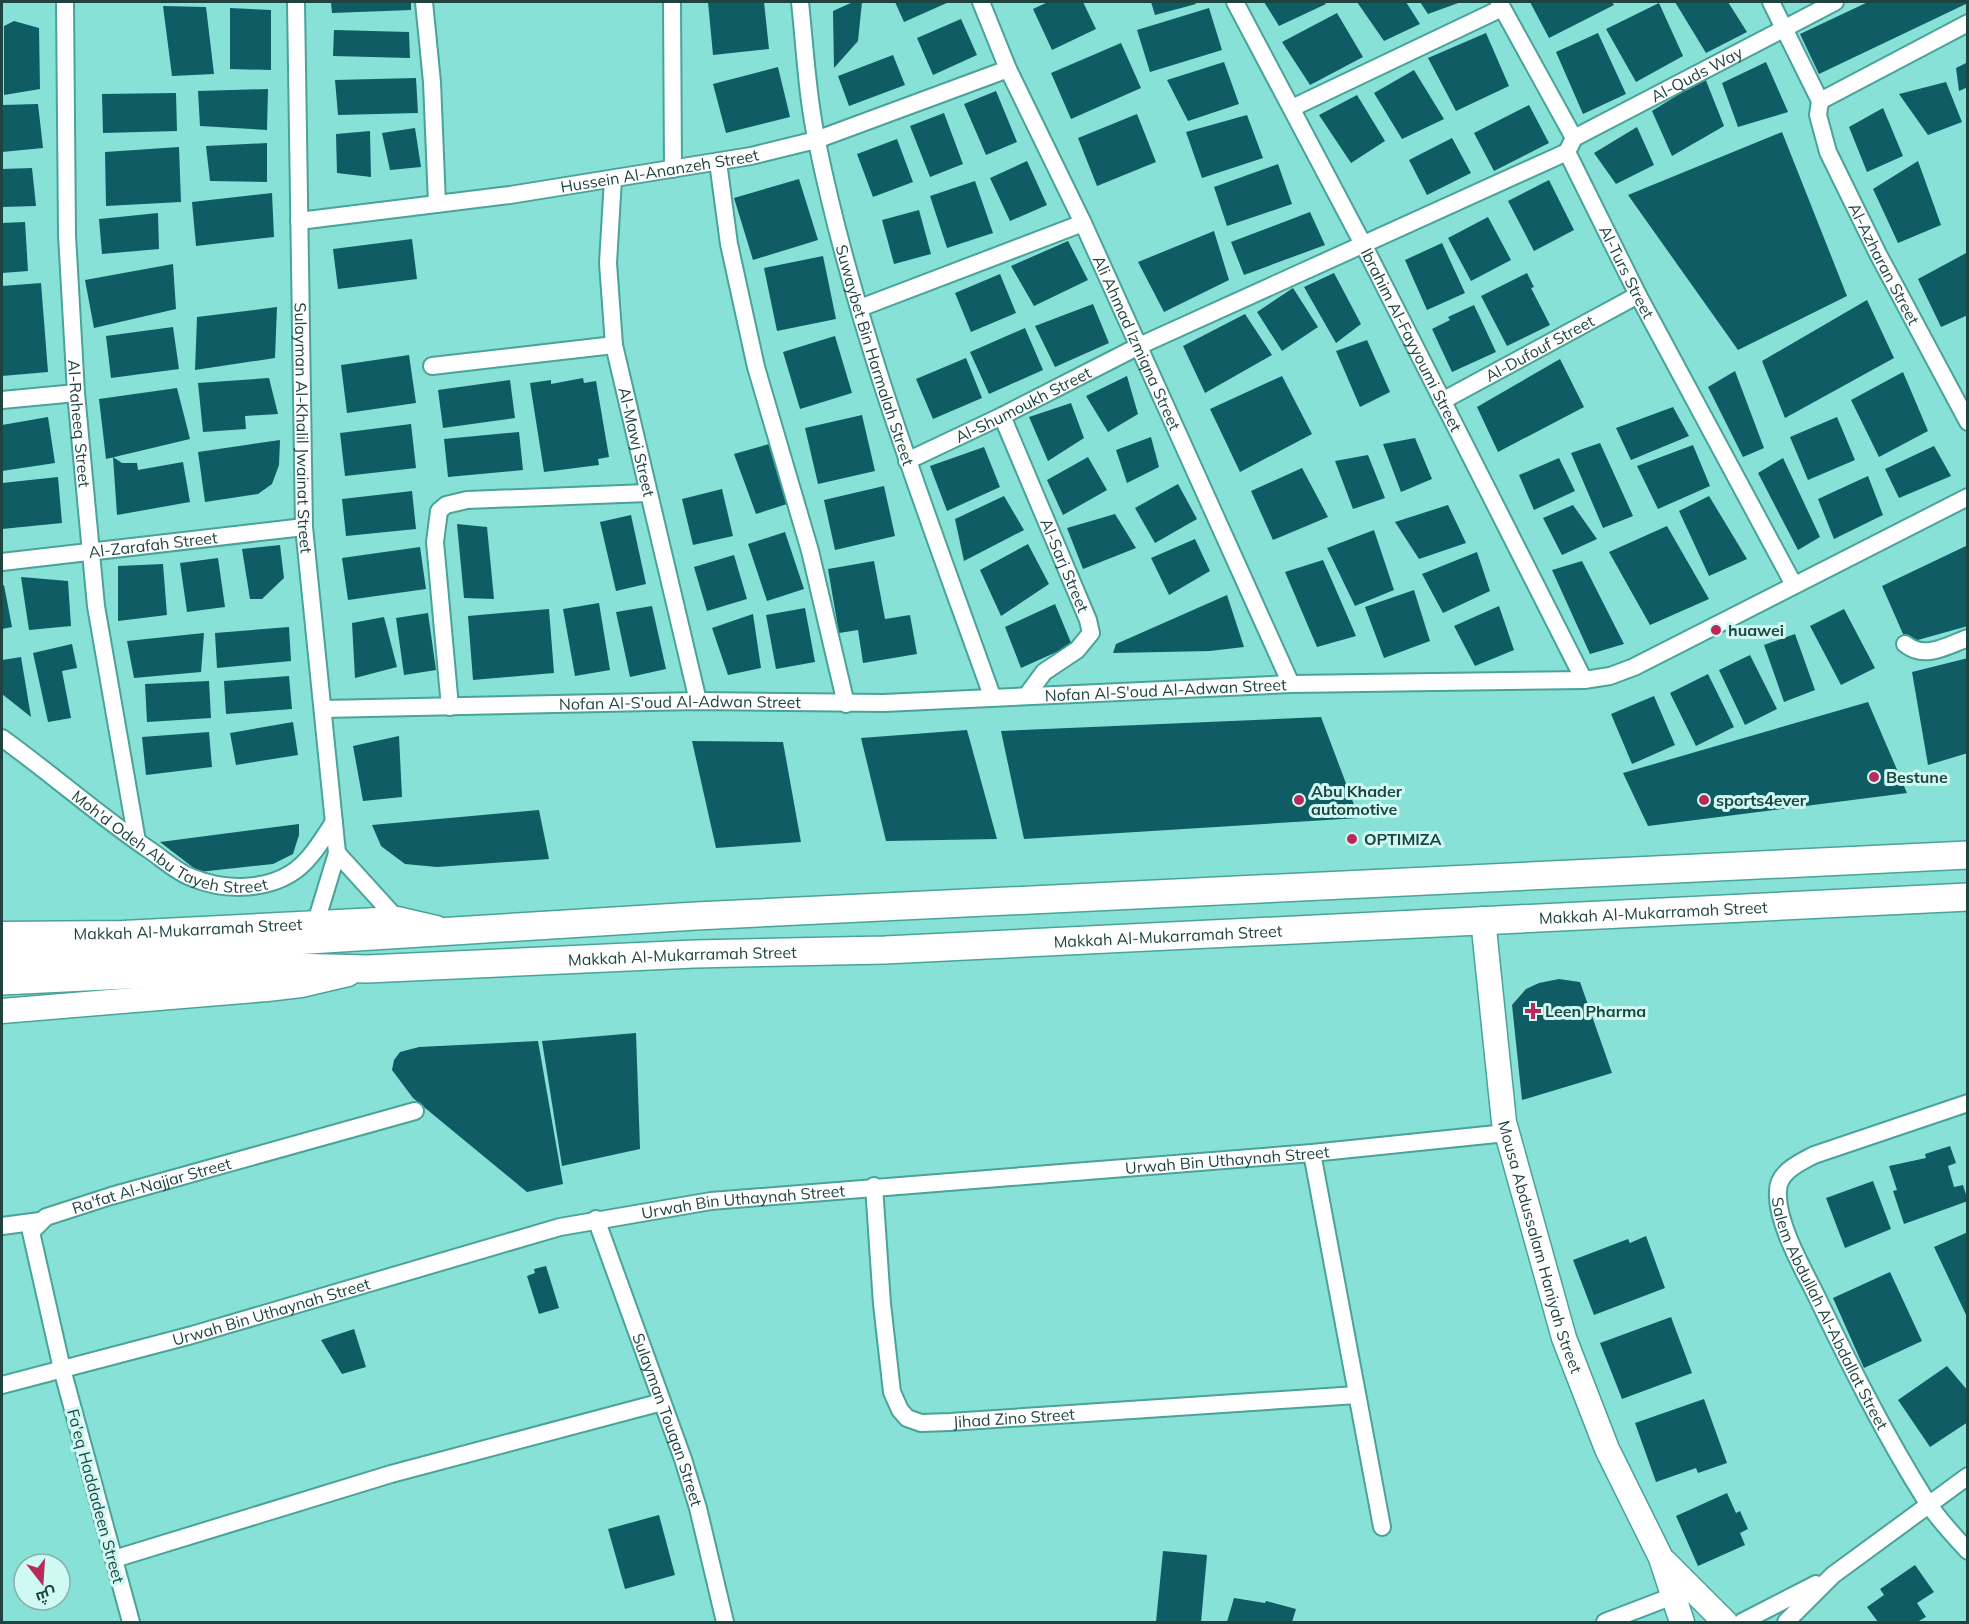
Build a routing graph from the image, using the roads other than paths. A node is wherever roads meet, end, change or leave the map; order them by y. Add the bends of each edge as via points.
1 (65, 2) edge
2 (296, 2) edge
3 (424, 2) edge
4 (672, 2) edge
5 (800, 2) edge
6 (981, 2) edge
7 (1235, 2) edge
8 (1771, 2) edge
9 (1835, 2) edge
10 (1501, 5) edge
11 (1968, 23) edge
12 (1784, 27) junction
13 (1008, 69) junction
14 (1820, 101) junction
15 (1292, 108) junction
16 (816, 140) junction
17 (1571, 145) junction
18 (718, 162) junction
19 (674, 169) junction
20 (613, 179) junction
21 (437, 204) junction
22 (299, 221) junction
23 (1083, 223) junction
24 (1364, 246) junction
25 (1638, 295) junction
26 (860, 308) junction
27 (615, 345) junction
28 (1139, 346) junction
29 (432, 366) dead end
30 (76, 393) junction
31 (2, 400) edge
32 (1442, 401) junction
33 (1002, 416) junction
34 (1968, 422) edge
35 (907, 461) junction
36 (647, 493) junction
37 (1968, 497) edge
38 (304, 527) junction
39 (91, 551) junction
40 (2, 562) edge
41 (1794, 585) junction
42 (1968, 638) edge
43 (1905, 644) dead end
44 (1584, 680) junction
45 (1291, 684) junction
46 (1027, 695) junction
47 (992, 696) junction
48 (698, 701) junction
49 (846, 704) junction
50 (450, 707) junction
51 (323, 710) junction
52 (2, 738) edge
53 (334, 822) junction
54 (137, 841) junction
55 (337, 853) junction
56 (1968, 855) edge
57 (1968, 897) edge
58 (1483, 919) junction
59 (397, 920) junction
60 (316, 922) junction
61 (443, 932) junction
62 (2, 934) edge
63 (2, 958) edge
64 (367, 969) junction
65 (2, 981) edge
66 (2, 1011) edge
67 (1968, 1103) edge
68 (415, 1111) dead end
69 (1506, 1133) junction
70 (1312, 1153) junction
71 (874, 1186) junction
72 (596, 1220) junction
73 (40, 1221) junction
74 (2, 1226) edge
75 (62, 1370) junction
76 (2, 1385) edge
77 (1357, 1395) junction
78 (662, 1402) junction
79 (1968, 1476) edge
80 (1928, 1504) junction
81 (1382, 1527) dead end
82 (1968, 1551) edge
83 (1661, 1558) junction
84 (114, 1559) junction
85 (1833, 1575) junction
86 (1673, 1596) junction
87 (131, 1623) edge
88 (725, 1623) edge
89 (1605, 1623) edge
90 (1682, 1623) edge
91 (1725, 1623) edge
92 (1742, 1623) edge
93 (1786, 1623) edge

1 - 30 street, Al-Raheeq Street via 67,235
2 - 22 street, Sulayman Al-Khalil Jwainat Street
3 - 21 street
4 - 19 street
5 - 16 street, Suwaybet Bin Harmalah Street
6 - 13 street, Ali Ahmad Izmiqna Street
7 - 15 street, Ibrahim Al-Fayyoumi Street
8 - 12 street, Al-Azharan Street
9 - 12 street, Al-Quds Way
10 - 15 street
10 - 17 street, Al-Turs Street
11 - 14 street
12 - 14 street, Al-Azharan Street
12 - 17 street, Al-Quds Way
13 - 16 street, Hussein Al-Ananzeh Street
13 - 23 street, Ali Ahmad Izmiqna Street
14 - 34 street, Al-Azharan Street via 1818,115 1827,152
15 - 24 street, Ibrahim Al-Fayyoumi Street
16 - 18 street, Hussein Al-Ananzeh Street
16 - 26 street, Suwaybet Bin Harmalah Street
17 - 24 street
17 - 25 street, Al-Turs Street
18 - 19 street, Hussein Al-Ananzeh Street
18 - 49 street via 729,244 756,367 810,550
19 - 20 street, Hussein Al-Ananzeh Street
20 - 21 street, Hussein Al-Ananzeh Street
20 - 27 street, Al-Mawj Street via 608,263
21 - 22 street, Hussein Al-Ananzeh Street
22 - 38 street, Sulayman Al-Khalil Jwainat Street
23 - 26 street
23 - 28 street, Ali Ahmad Izmiqna Street
24 - 28 street, Al-Shumoukh Street
24 - 32 street, Ibrahim Al-Fayyoumi Street
25 - 32 street, Al-Dufouf Street
25 - 41 street, Al-Turs Street
26 - 35 street, Suwaybet Bin Harmalah Street
27 - 29 street
27 - 36 street, Al-Mawj Street
28 - 33 street, Al-Shumoukh Street
28 - 45 street, Ali Ahmad Izmiqna Street
30 - 31 street
30 - 39 street, Al-Raheeq Street
32 - 44 street, Ibrahim Al-Fayyoumi Street
33 - 35 street, Al-Shumoukh Street
33 - 46 street, Al-Sarj Street via 1088,620 1090,633 1077,650 1044,672
35 - 47 street, Suwaybet Bin Harmalah Street
36 - 48 street, Al-Mawj Street
36 - 50 street via 467,500 446,505 439,511 435,542
37 - 41 street, Nofan Al-S'oud Al-Adwan Street
38 - 39 street, Al-Zarafah Street
38 - 51 street, Sulayman Al-Khalil Jwainat Street
39 - 40 street, Al-Zarafah Street
39 - 54 street, Al-Raheeq Street via 106,673
41 - 44 street, Nofan Al-S'oud Al-Adwan Street via 1634,667
42 - 43 street via 1926,653
44 - 45 street, Nofan Al-S'oud Al-Adwan Street
45 - 46 street, Nofan Al-S'oud Al-Adwan Street
46 - 47 street, Nofan Al-S'oud Al-Adwan Street
47 - 49 street, Nofan Al-S'oud Al-Adwan Street
48 - 49 street, Nofan Al-S'oud Al-Adwan Street
48 - 50 street, Nofan Al-S'oud Al-Adwan Street
50 - 51 street, Nofan Al-S'oud Al-Adwan Street
51 - 53 street, Sulayman Al-Khalil Jwainat Street
52 - 54 street, Moh'd Odeh Abu Tayeh Street
53 - 54 street, Moh'd Odeh Abu Tayeh Street via 291,874 238,888 190,878
53 - 55 street, Sulayman Al-Khalil Jwainat Street
55 - 59 street
55 - 60 street, Sulayman Al-Khalil Jwainat Street
56 - 61 main road, Makkah Al-Mukarramah Street via 720,915
57 - 58 main road, Makkah Al-Mukarramah Street
58 - 64 main road, Makkah Al-Mukarramah Street via 894,950 694,954
58 - 69 street, Mousa Abdussalam Haniyah Street
59 - 60 street, Makkah Al-Mukarramah Street
59 - 61 street, Makkah Al-Mukarramah Street via 421,923
60 - 62 street, Makkah Al-Mukarramah Street via 123,933
61 - 63 main road, Makkah Al-Mukarramah Street
64 - 65 main road, Makkah Al-Mukarramah Street via 289,967
64 - 66 street, Makkah Al-Mukarramah Street via 301,985
67 - 80 street, Salem Abdullah Al-Abdallat Street via 1814,1155 1795,1165 1782,1177 1777,1189 1779,1206 1803,1269 1842,1349
68 - 73 street, Ra'fat Al-Najjar Street via 111,1196
69 - 70 street, Urwah Bin Uthaynah Street
69 - 83 street, Mousa Abdussalam Haniyah Street via 1564,1338 1586,1400
70 - 71 street, Urwah Bin Uthaynah Street
70 - 77 street
71 - 72 street, Urwah Bin Uthaynah Street via 711,1201
71 - 77 street, Jihad Zino Street via 892,1392 907,1418 921,1423 950,1422
72 - 75 street, Urwah Bin Uthaynah Street
72 - 78 street, Sulayman Touqan Street
73 - 74 street, Ra'fat Al-Najjar Street
73 - 75 street via 31,1238
75 - 76 street, Urwah Bin Uthaynah Street
75 - 84 street, Fa'eq Haddadeen Street
77 - 81 street
78 - 84 street via 391,1474
78 - 88 street, Sulayman Touqan Street via 698,1508
79 - 80 street
80 - 82 street, Salem Abdullah Al-Abdallat Street
80 - 85 street
83 - 86 street, Mousa Abdussalam Haniyah Street
83 - 91 street, Mousa Abdussalam Haniyah Street
84 - 87 street, Fa'eq Haddadeen Street
85 - 92 street
85 - 93 street
86 - 89 street
86 - 90 street, Mousa Abdussalam Haniyah Street

